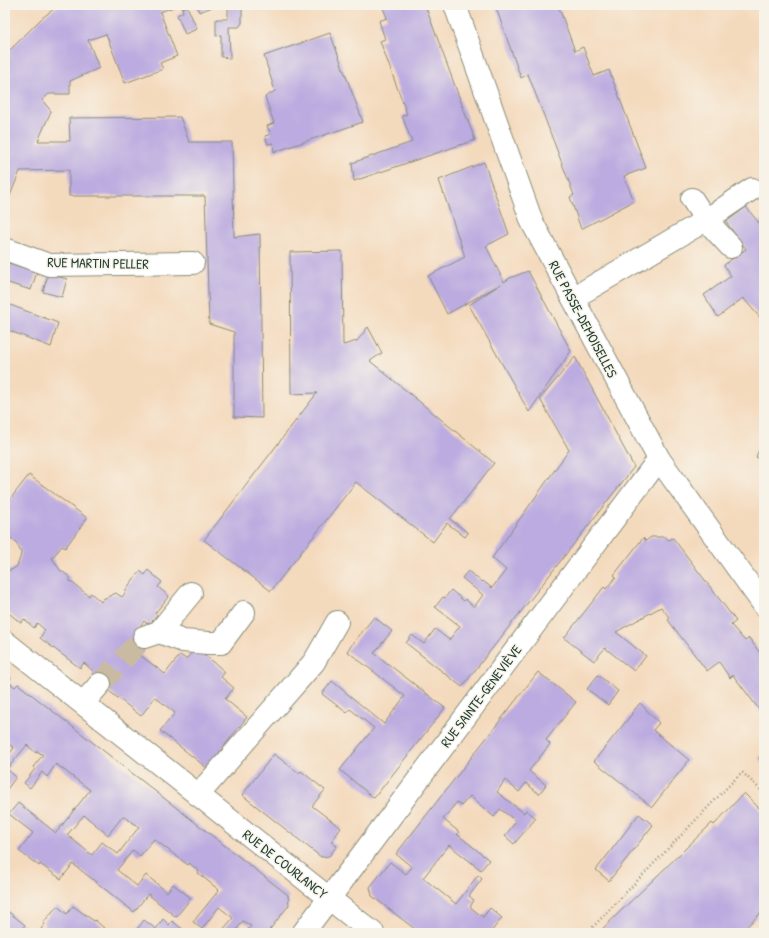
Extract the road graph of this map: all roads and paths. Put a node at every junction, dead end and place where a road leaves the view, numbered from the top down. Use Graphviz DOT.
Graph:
graph roads {
  1 [pos="455,5"];
  2 [pos="752,189"];
  3 [pos="692,199"];
  4 [pos="706,220"];
  5 [pos="732,246"];
  6 [pos="5,249"];
  7 [pos="193,263"];
  8 [pos="572,298"];
  9 [pos="659,459"];
  10 [pos="191,593"];
  11 [pos="764,606"];
  12 [pos="244,612"];
  13 [pos="337,622"];
  14 [pos="5,642"];
  15 [pos="100,684"];
  16 [pos="82,704"];
  17 [pos="764,793"];
  18 [pos="198,795"];
  19 [pos="329,898"];
  20 [pos="303,933"];
  21 [pos="373,933"];
  22 [pos="587,933"];
  1 -- 8 [label="street, RUE PASSE-DEMOISELLES"];
  2 -- 4 [label="street"];
  3 -- 4 [label="street"];
  4 -- 5 [label="street"];
  4 -- 8 [label="street"];
  6 -- 7 [label="street, RUE MARTIN PELLER"];
  8 -- 9 [label="street, RUE PASSE-DEMOISELLES"];
  9 -- 11 [label="street, RUE PASSE-DEMOISELLES"];
  9 -- 19 [label="street, RUE SAINTE-GENEVIÈVE"];
  10 -- 12 [label="street"];
  13 -- 18 [label="street"];
  14 -- 16 [label="street, RUE DE COURLANCY"];
  15 -- 16 [label="street"];
  16 -- 18 [label="street, RUE DE COURLANCY"];
  17 -- 22 [label="path"];
  18 -- 19 [label="street, RUE DE COURLANCY"];
  19 -- 20 [label="street, RUE SAINTE-GENEVIÈVE"];
  19 -- 21 [label="street, RUE DE COURLANCY"];
}
